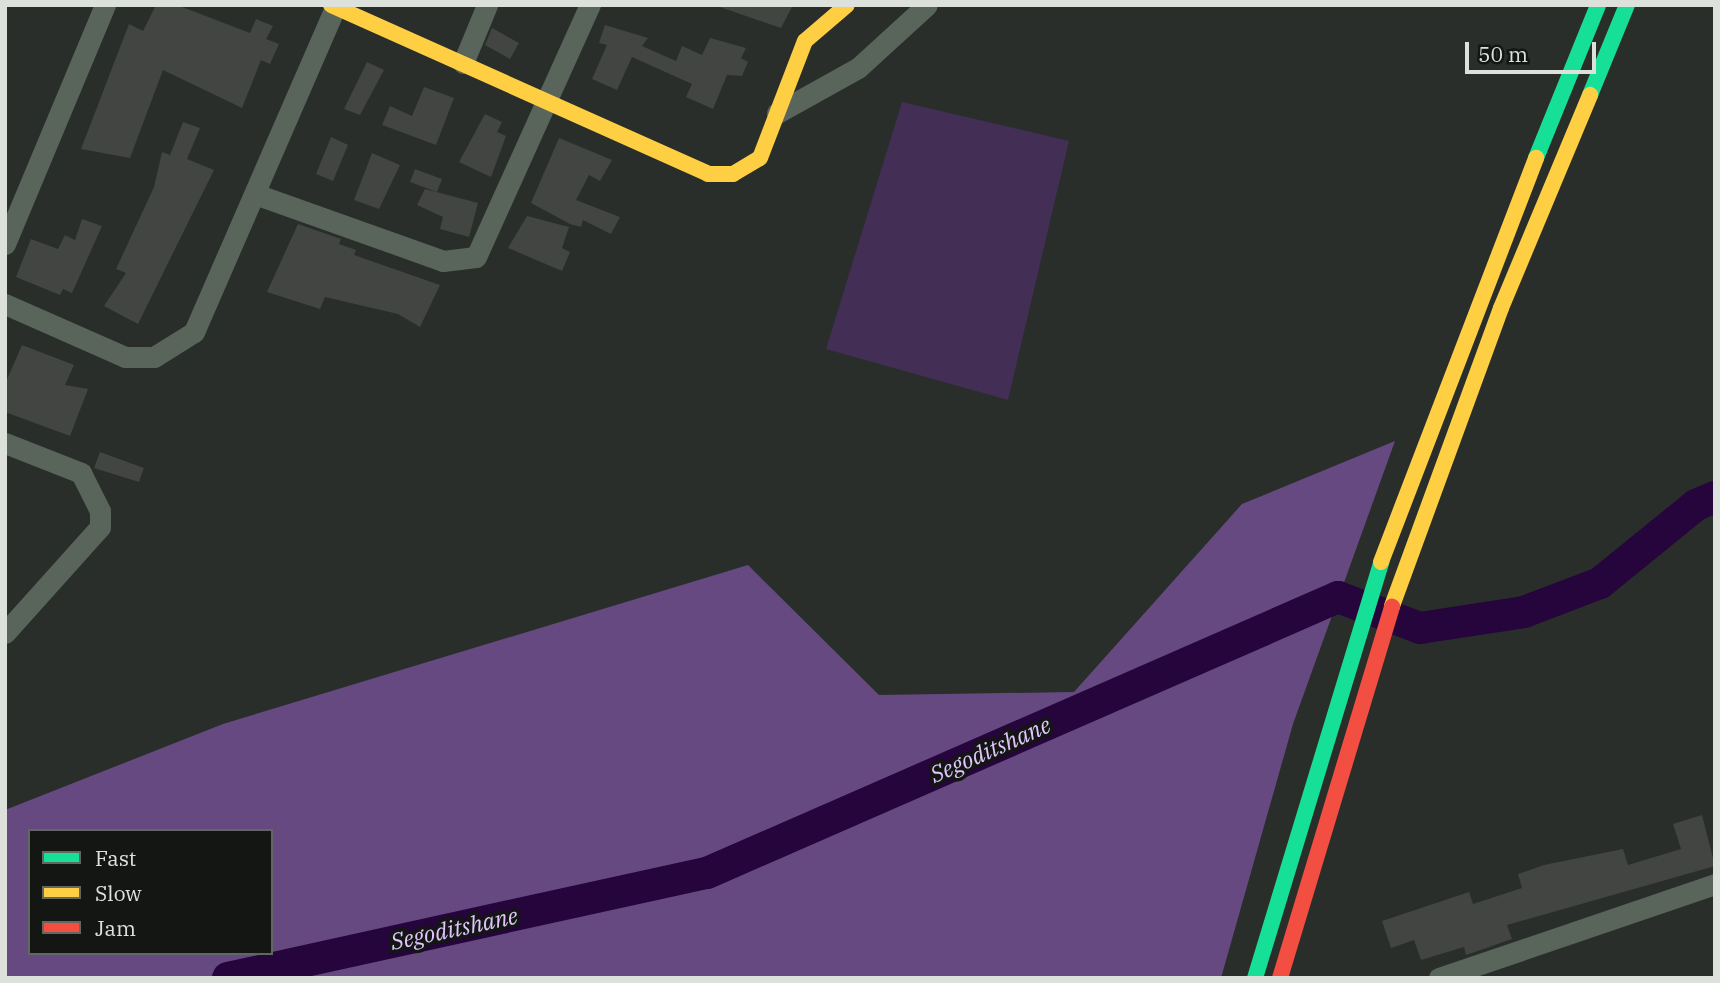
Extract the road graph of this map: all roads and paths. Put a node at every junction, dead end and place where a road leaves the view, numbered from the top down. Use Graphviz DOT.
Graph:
graph roads {
  1 [pos="106,5"];
  2 [pos="487,5"];
  3 [pos="590,5"];
  4 [pos="847,5"];
  5 [pos="927,5"];
  6 [pos="1598,5"];
  7 [pos="1627,5"];
  8 [pos="334,6"];
  9 [pos="463,63"];
  10 [pos="545,99"];
  11 [pos="777,113"];
  12 [pos="258,195"];
  13 [pos="5,244"];
  14 [pos="5,304"];
  15 [pos="5,443"];
  16 [pos="5,633"];
  17 [pos="1715,884"];
  18 [pos="1255,978"];
  19 [pos="1280,978"];
  20 [pos="1439,978"];
  1 -- 13 [label="street"];
  2 -- 9 [label="street"];
  3 -- 10 [label="street"];
  4 -- 11 [label="main road"];
  5 -- 11 [label="street"];
  6 -- 18 [label="main road"];
  7 -- 19 [label="main road"];
  8 -- 9 [label="main road"];
  8 -- 12 [label="street"];
  9 -- 10 [label="main road"];
  10 -- 11 [label="main road"];
  10 -- 12 [label="street"];
  12 -- 14 [label="street"];
  15 -- 16 [label="street"];
  17 -- 20 [label="street"];
}
